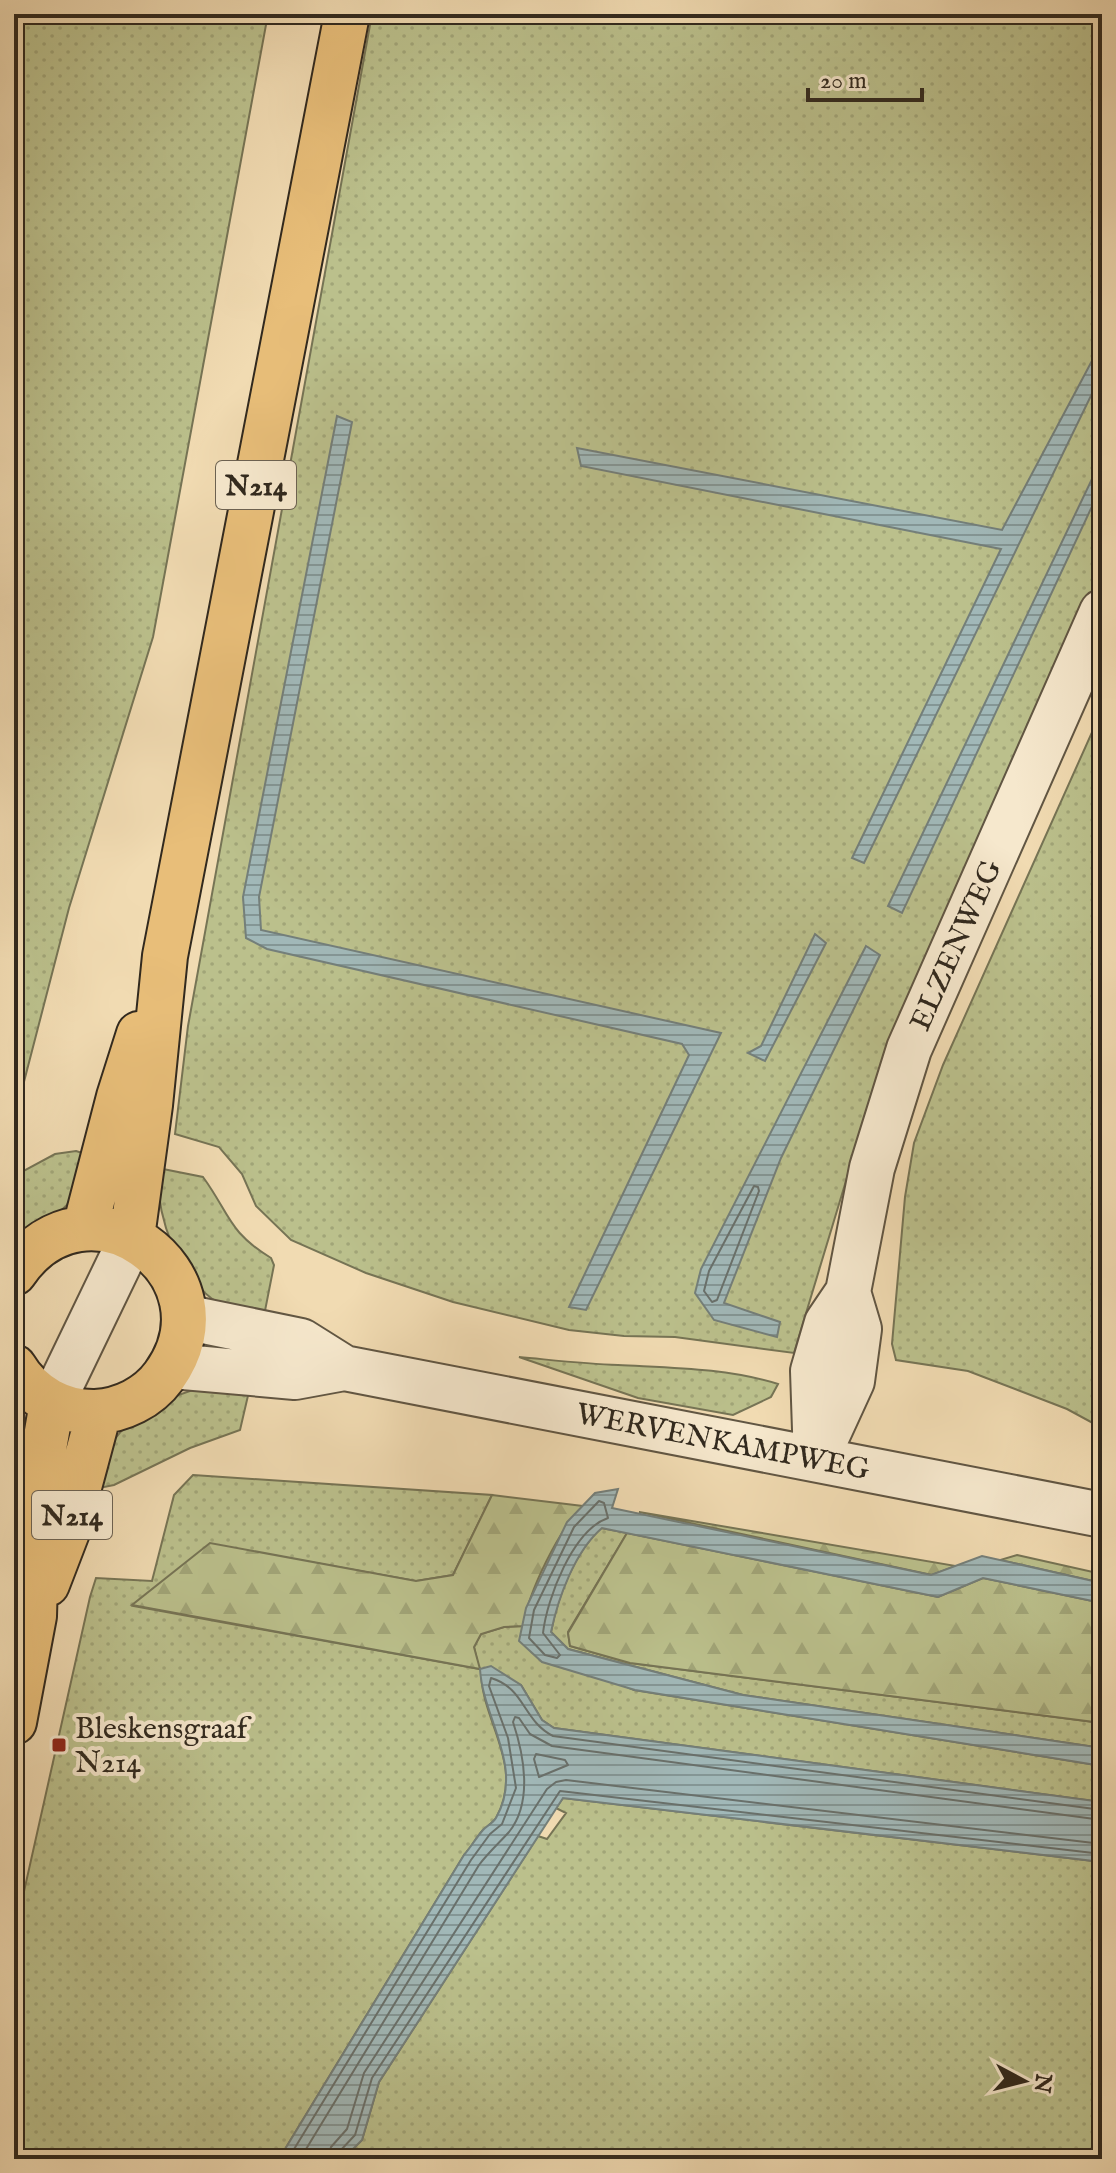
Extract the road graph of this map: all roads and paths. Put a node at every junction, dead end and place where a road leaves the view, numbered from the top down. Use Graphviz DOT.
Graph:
graph roads {
  1 [pos="347,14"];
  2 [pos="1102,612"];
  3 [pos="165,956"];
  4 [pos="85,1228"];
  5 [pos="132,1237"];
  6 [pos="14,1273"];
  7 [pos="184,1317"];
  8 [pos="172,1366"];
  9 [pos="14,1367"];
  10 [pos="344,1368"];
  11 [pos="52,1403"];
  12 [pos="99,1412"];
  13 [pos="816,1459"];
  14 [pos="1102,1515"];
  15 [pos="34,1616"];
  16 [pos="14,1722"];
  1 -- 3 [label="main road, N214"];
  2 -- 13 [label="street, ELZENWEG"];
  3 -- 4 [label="main road, N214"];
  3 -- 5 [label="main road, N214"];
  4 -- 5 [label="main road"];
  4 -- 6 [label="main road"];
  5 -- 7 [label="main road"];
  5 -- 11 [label="street"];
  7 -- 8 [label="main road"];
  7 -- 10 [label="street, WERVENKAMPWEG"];
  8 -- 10 [label="street, WERVENKAMPWEG"];
  8 -- 12 [label="main road"];
  9 -- 11 [label="main road"];
  10 -- 13 [label="street, WERVENKAMPWEG"];
  11 -- 12 [label="main road"];
  11 -- 15 [label="main road, N214"];
  12 -- 15 [label="main road, N214"];
  13 -- 14 [label="street, WERVENKAMPWEG"];
  15 -- 16 [label="main road, N214"];
}
